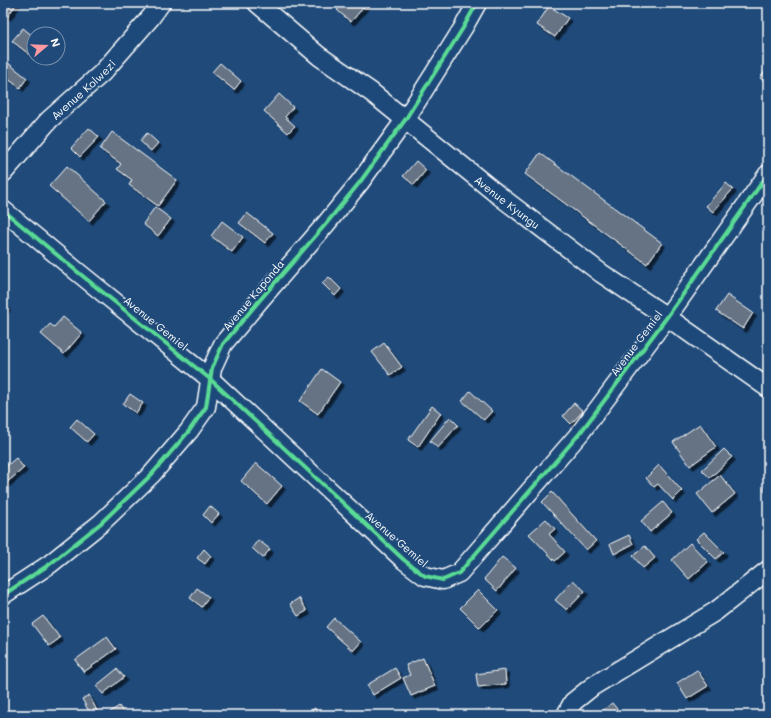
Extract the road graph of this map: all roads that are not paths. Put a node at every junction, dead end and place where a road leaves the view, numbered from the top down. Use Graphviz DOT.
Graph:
graph roads {
  1 [pos="161,3"];
  2 [pos="257,3"];
  3 [pos="477,3"];
  4 [pos="405,120"];
  5 [pos="3,174"];
  6 [pos="768,174"];
  7 [pos="3,210"];
  8 [pos="667,317"];
  9 [pos="210,378"];
  10 [pos="768,388"];
  11 [pos="768,570"];
  12 [pos="3,596"];
  13 [pos="566,715"];
  1 -- 5 [label="street, Avenue Kolwezi"];
  2 -- 4 [label="street, Avenue Kyungu"];
  3 -- 4 [label="street, Avenue Kaponda"];
  4 -- 8 [label="street, Avenue Kyungu"];
  4 -- 9 [label="street, Avenue Kaponda"];
  6 -- 8 [label="street, Avenue Gemiel"];
  7 -- 9 [label="street, Avenue Gemiel"];
  8 -- 9 [label="street, Avenue Gemiel"];
  8 -- 10 [label="street, Avenue Kyungu"];
  9 -- 12 [label="street, Avenue Kaponda"];
  11 -- 13 [label="street"];
}
